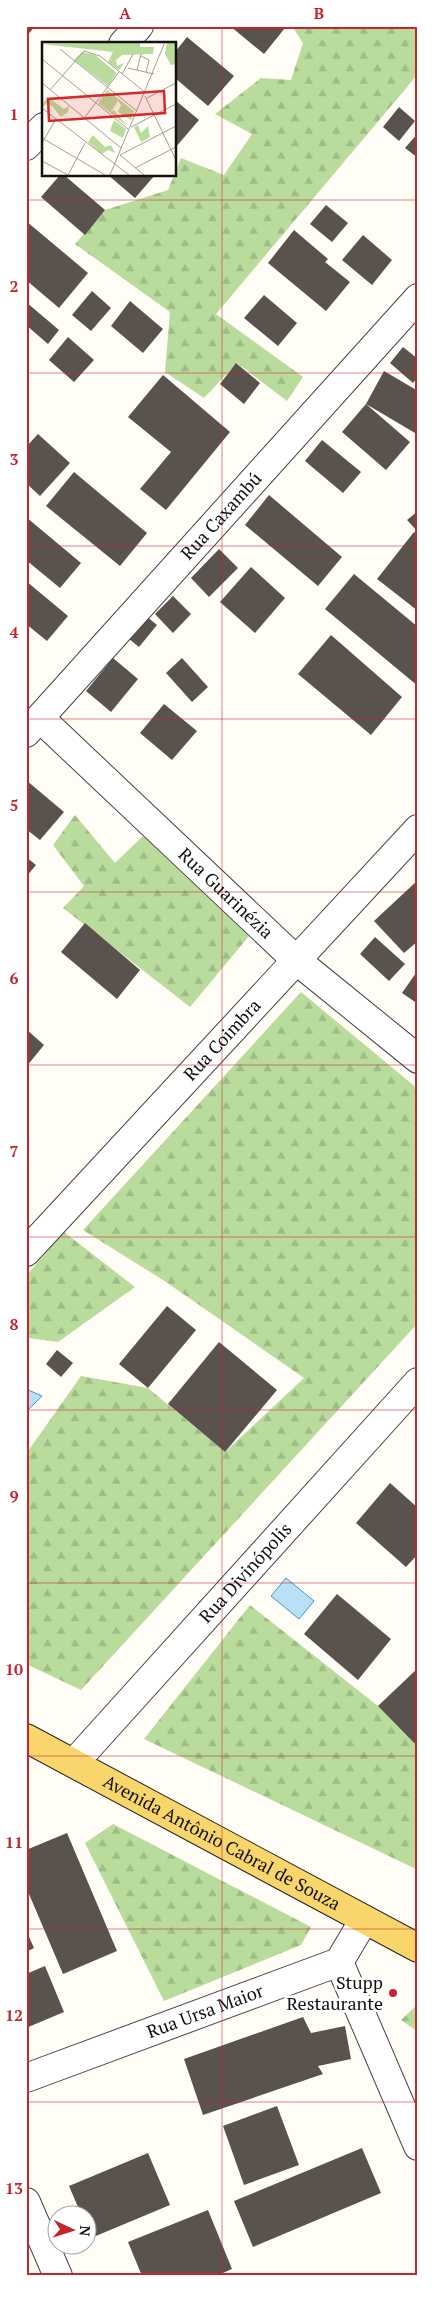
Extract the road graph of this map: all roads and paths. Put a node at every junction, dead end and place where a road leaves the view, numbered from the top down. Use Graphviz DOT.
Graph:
graph roads {
  1 [pos="139,26"];
  2 [pos="125,42"];
  3 [pos="418,298"];
  4 [pos="34,726"];
  5 [pos="418,829"];
  6 [pos="296,960"];
  7 [pos="418,1059"];
  8 [pos="26,1252"];
  9 [pos="418,1382"];
  10 [pos="26,1738"];
  11 [pos="74,1763"];
  12 [pos="364,1920"];
  13 [pos="418,1948"];
  14 [pos="338,1962"];
  15 [pos="26,2078"];
  16 [pos="418,2146"];
  17 [pos="26,2202"];
  18 [pos="58,2276"];
  1 -- 2 [label="street"];
  3 -- 4 [label="street, Rua Caxambú"];
  4 -- 6 [label="street, Rua Guarinézia"];
  5 -- 6 [label="street, Rua Coimbra"];
  6 -- 7 [label="street, Rua Guarinézia"];
  6 -- 8 [label="street, Rua Coimbra"];
  9 -- 11 [label="street, Rua Divinópolis"];
  10 -- 11 [label="main road, Avenida Antônio Cabral de Souza"];
  11 -- 12 [label="main road, Avenida Antônio Cabral de Souza"];
  12 -- 13 [label="main road, Avenida Antônio Cabral de Souza"];
  12 -- 14 [label="street"];
  14 -- 15 [label="street, Rua Ursa Maior"];
  14 -- 16 [label="street"];
  17 -- 18 [label="street"];
}
